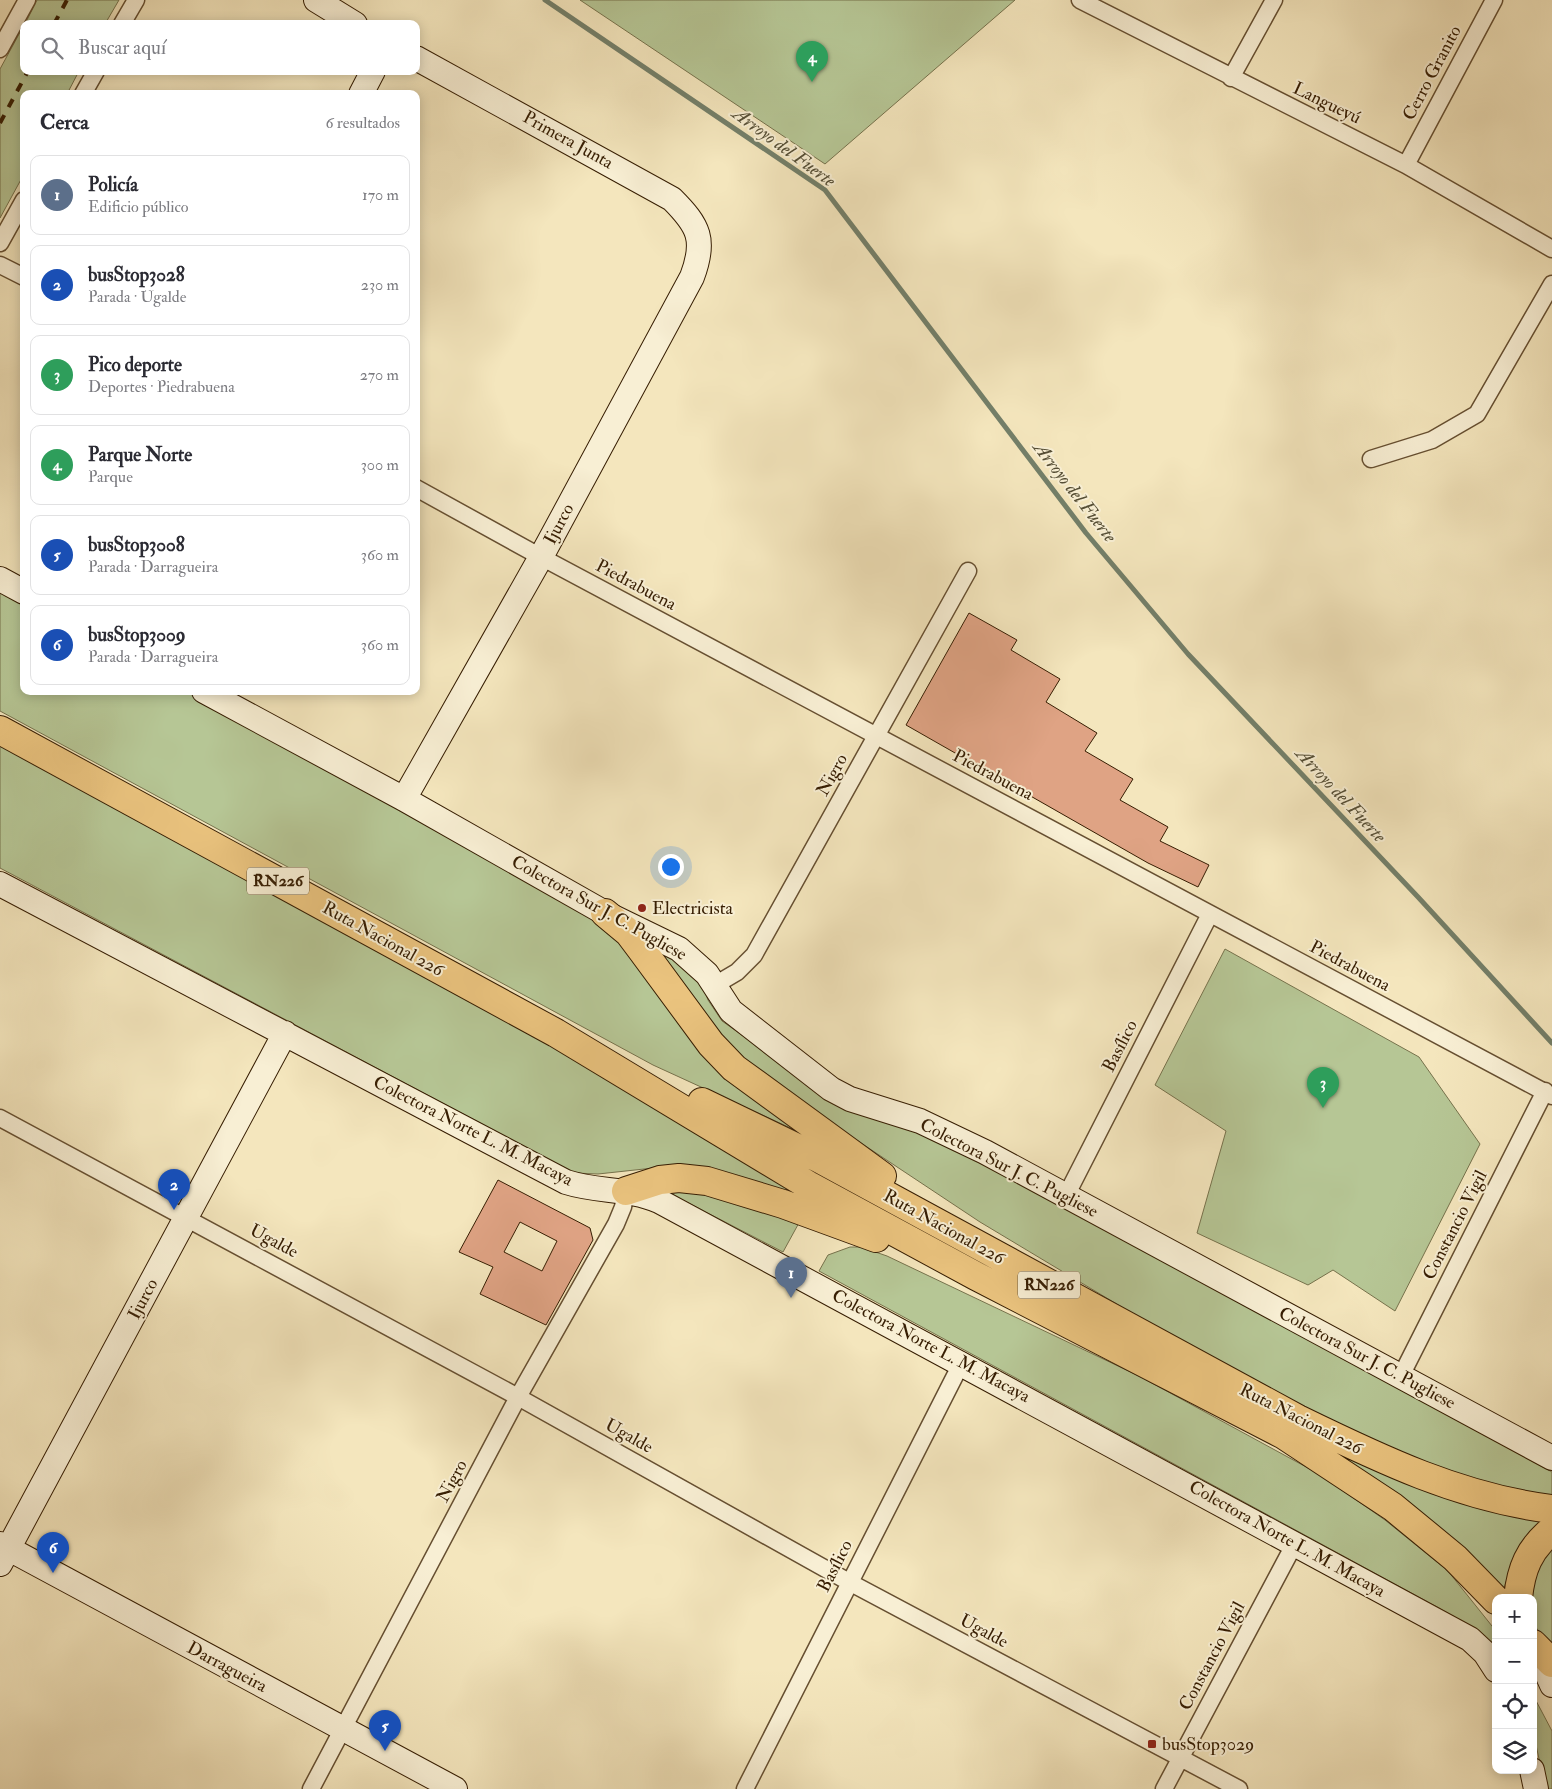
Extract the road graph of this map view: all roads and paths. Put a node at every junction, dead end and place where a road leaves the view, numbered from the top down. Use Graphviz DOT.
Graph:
graph roads {
  1 [pos="26,0"];
  2 [pos="136,0"];
  3 [pos="316,0"];
  4 [pos="1080,0"];
  5 [pos="1274,0"];
  6 [pos="1494,0"];
  7 [pos="124,20"];
  8 [pos="349,20"];
  9 [pos="0,49"];
  10 [pos="420,60"];
  11 [pos="94,75"];
  12 [pos="371,75"];
  13 [pos="1231,78"];
  14 [pos="85,90"];
  15 [pos="363,90"];
  16 [pos="1406,165"];
  17 [pos="20,207"];
  18 [pos="700,242"];
  19 [pos="0,243"];
  20 [pos="1552,249"];
  21 [pos="0,265"];
  22 [pos="20,276"];
  23 [pos="1552,284"];
  24 [pos="1371,459"];
  25 [pos="420,490"];
  26 [pos="540,557"];
  27 [pos="968,571"];
  28 [pos="0,579"];
  29 [pos="20,590"];
  30 [pos="211,695"];
  31 [pos="0,730"];
  32 [pos="877,735"];
  33 [pos="404,800"];
  34 [pos="0,884"];
  35 [pos="605,913"];
  36 [pos="1210,914"];
  37 [pos="715,986"];
  38 [pos="285,1033"];
  39 [pos="556,1033"];
  40 [pos="1549,1093"];
  41 [pos="0,1118"];
  42 [pos="626,1191"];
  43 [pos="1066,1196"];
  44 [pos="187,1217"];
  45 [pos="987,1251"];
  46 [pos="976,1276"];
  47 [pos="962,1362"];
  48 [pos="1401,1376"];
  49 [pos="518,1397"];
  50 [pos="1552,1458"];
  51 [pos="1552,1509"];
  52 [pos="1552,1530"];
  53 [pos="1295,1543"];
  54 [pos="3,1552"];
  55 [pos="849,1582"];
  56 [pos="1518,1594"];
  57 [pos="1492,1596"];
  58 [pos="1540,1651"];
  59 [pos="1492,1664"];
  60 [pos="1552,1685"];
  61 [pos="344,1729"];
  62 [pos="1180,1759"];
  63 [pos="1533,1774"];
  64 [pos="311,1789"];
  65 [pos="455,1789"];
  66 [pos="745,1789"];
  67 [pos="1164,1789"];
  68 [pos="1238,1789"];
  69 [pos="1536,1789"];
  1 -- 9 [label="street"];
  2 -- 7 [label="street"];
  3 -- 8 [label="street"];
  4 -- 13 [label="street, Langueyú"];
  5 -- 13 [label="street"];
  6 -- 16 [label="street, Cerro Granito"];
  10 -- 18 [label="street, Primera Junta"];
  11 -- 14 [label="street"];
  12 -- 15 [label="street"];
  13 -- 16 [label="street, Langueyú"];
  16 -- 20 [label="street, Langueyú"];
  17 -- 19 [label="street"];
  18 -- 26 [label="street, Ijurco"];
  21 -- 22 [label="street"];
  23 -- 24 [label="street"];
  25 -- 26 [label="street, Piedrabuena"];
  26 -- 32 [label="street, Piedrabuena"];
  26 -- 33 [label="street, Ijurco"];
  27 -- 32 [label="street, Nigro"];
  28 -- 29 [label="street"];
  30 -- 33 [label="street, Colectora Sur J. C. Pugliese"];
  31 -- 39 [label="highway, Ruta Nacional 226 / RN226"];
  32 -- 36 [label="street, Piedrabuena"];
  32 -- 37 [label="street, Nigro"];
  33 -- 35 [label="street, Colectora Sur J. C. Pugliese"];
  34 -- 38 [label="street, Colectora Norte L. M. Macaya"];
  35 -- 37 [label="street, Colectora Sur J. C. Pugliese"];
  35 -- 45 [label="highway"];
  36 -- 40 [label="street, Piedrabuena"];
  36 -- 43 [label="street, Basílico"];
  37 -- 43 [label="street, Colectora Sur J. C. Pugliese"];
  38 -- 42 [label="street, Colectora Norte L. M. Macaya"];
  38 -- 44 [label="street, Ijurco"];
  39 -- 45 [label="highway, Ruta Nacional 226 / RN226"];
  39 -- 46 [label="highway, Ruta Nacional 226 / RN226"];
  40 -- 48 [label="street, Constancio Vigil"];
  41 -- 44 [label="street, Ugalde"];
  42 -- 46 [label="highway"];
  42 -- 47 [label="street, Colectora Norte L. M. Macaya"];
  42 -- 49 [label="street, Nigro"];
  43 -- 48 [label="street, Colectora Sur J. C. Pugliese"];
  44 -- 49 [label="street, Ugalde"];
  44 -- 54 [label="street, Ijurco"];
  45 -- 51 [label="highway, Ruta Nacional 226 / RN226"];
  46 -- 57 [label="highway, Ruta Nacional 226 / RN226"];
  47 -- 53 [label="street, Colectora Norte L. M. Macaya"];
  47 -- 55 [label="street, Basílico"];
  48 -- 50 [label="street, Colectora Sur J. C. Pugliese"];
  49 -- 55 [label="street, Ugalde"];
  49 -- 61 [label="street, Nigro"];
  52 -- 56 [label="highway"];
  53 -- 59 [label="street, Colectora Norte L. M. Macaya"];
  53 -- 62 [label="street, Constancio Vigil"];
  54 -- 61 [label="street, Darragueira"];
  55 -- 62 [label="street, Ugalde"];
  55 -- 66 [label="street, Basílico"];
  58 -- 60 [label="street"];
  61 -- 64 [label="street, Nigro"];
  61 -- 65 [label="street, Darragueira"];
  62 -- 67 [label="street, Constancio Vigil"];
  62 -- 68 [label="street, Ugalde"];
  63 -- 69 [label="street"];
}
